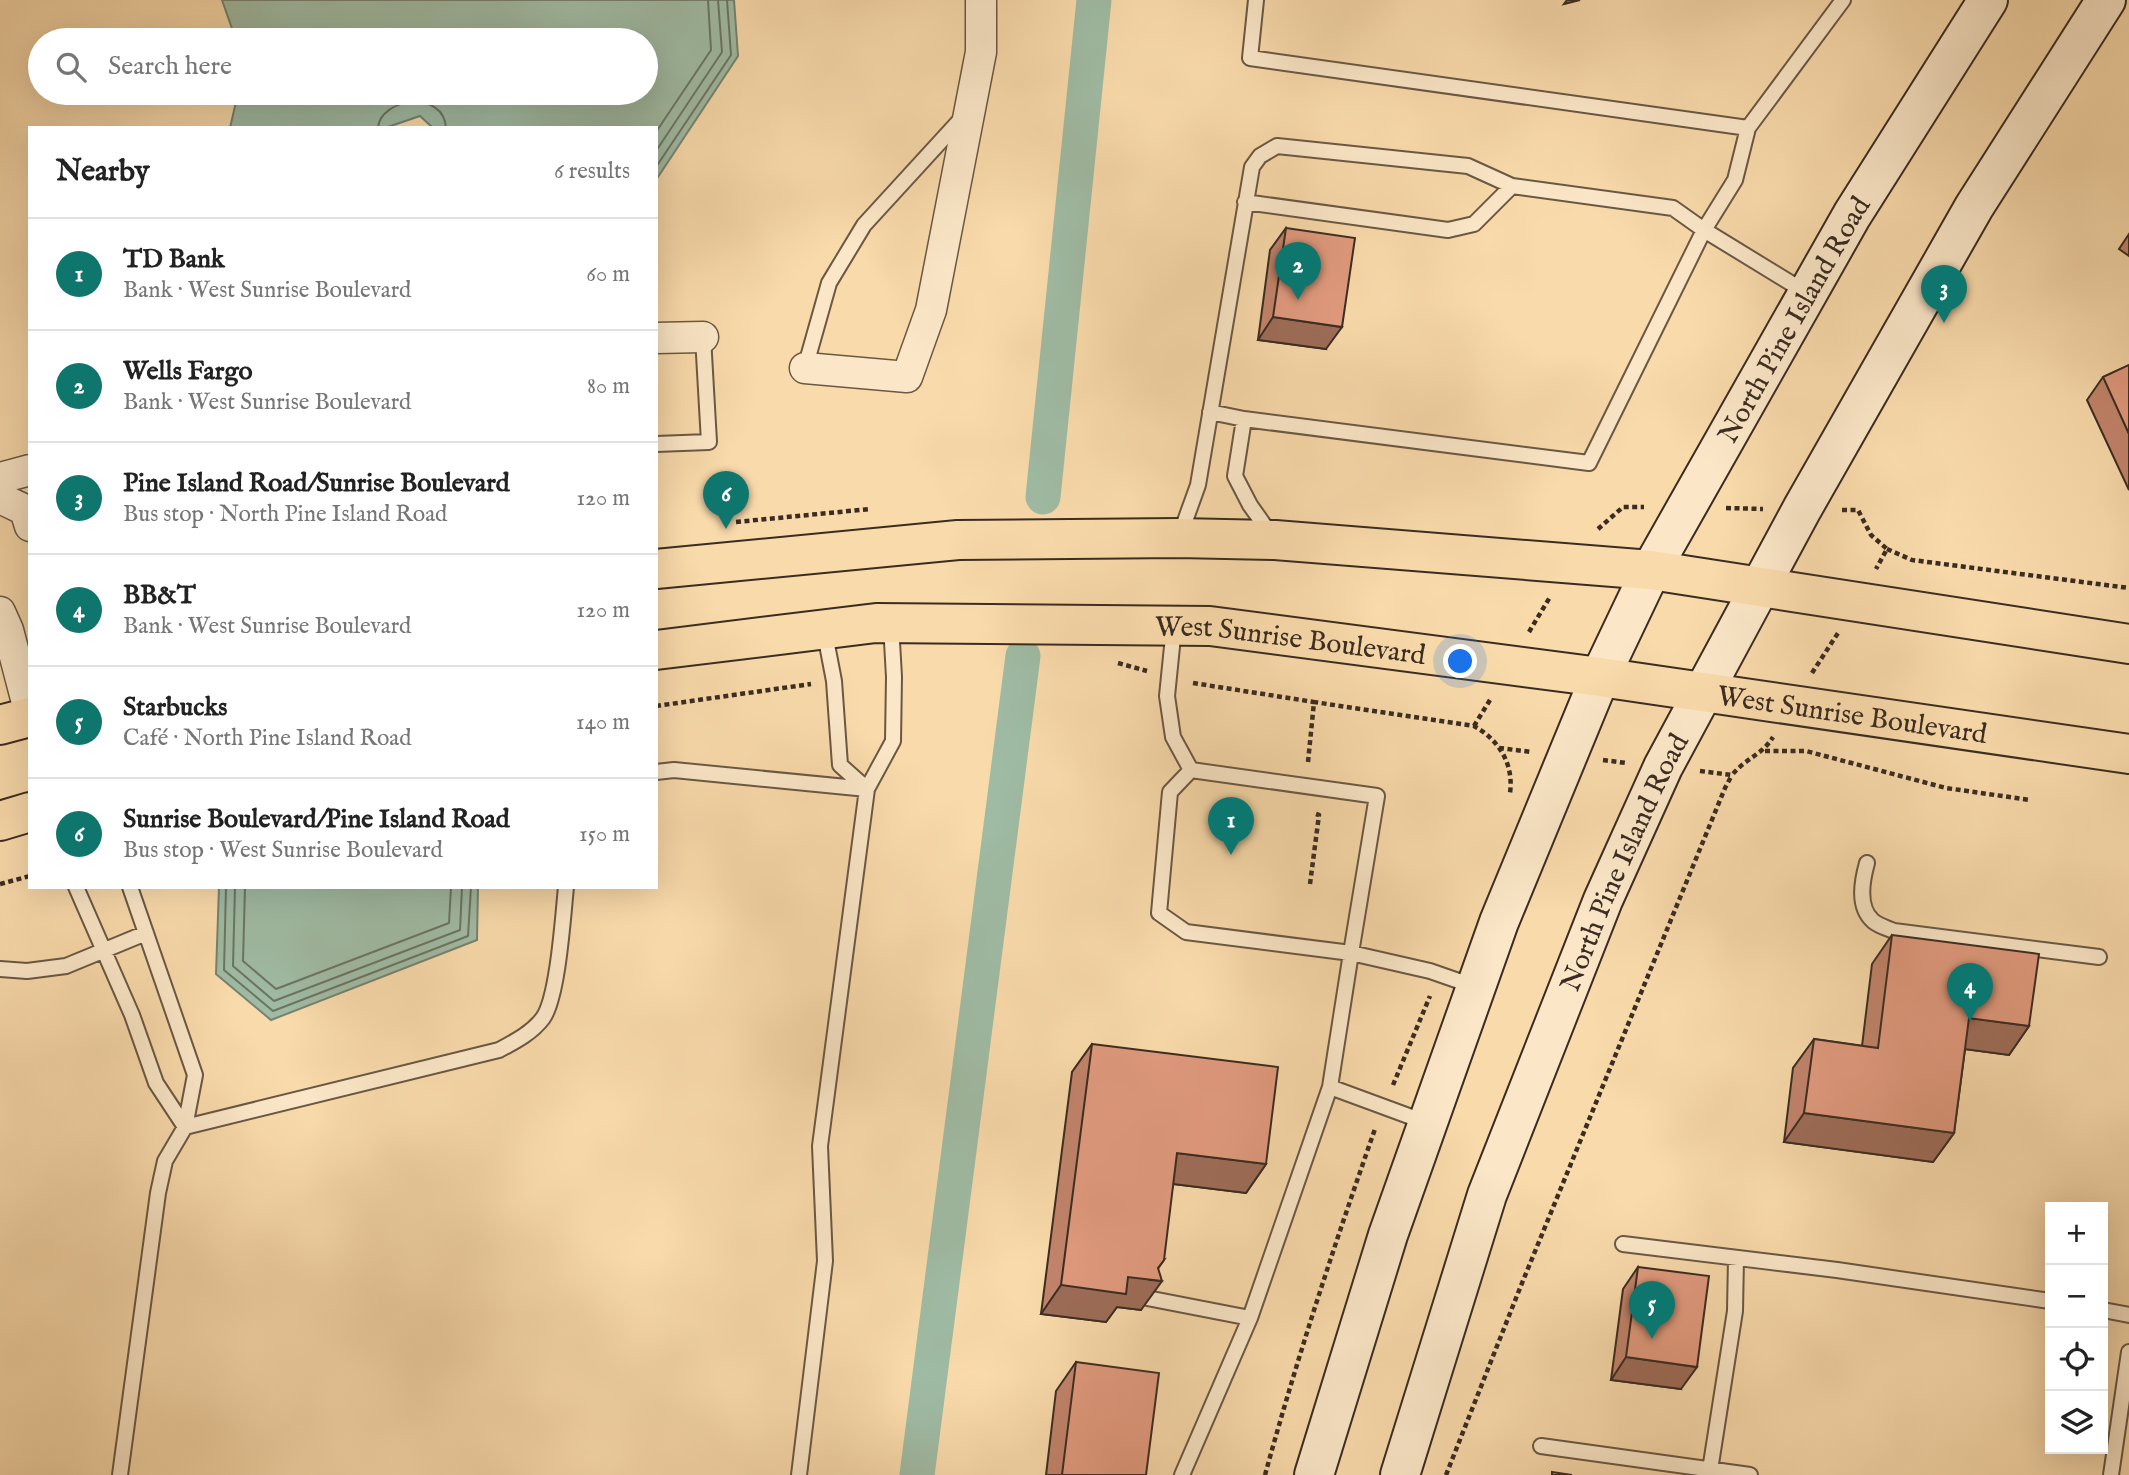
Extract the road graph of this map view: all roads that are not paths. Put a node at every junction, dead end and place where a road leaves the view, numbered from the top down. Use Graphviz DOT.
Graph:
graph roads {
  1 [pos="981,0"];
  2 [pos="1256,0"];
  3 [pos="1843,0"];
  4 [pos="1988,0"];
  5 [pos="2106,0"];
  6 [pos="970,109"];
  7 [pos="1748,128"];
  8 [pos="1512,186"];
  9 [pos="1245,202"];
  10 [pos="1704,230"];
  11 [pos="1808,293"];
  12 [pos="703,337"];
  13 [pos="658,338"];
  14 [pos="805,369"];
  15 [pos="1210,412"];
  16 [pos="1244,419"];
  17 [pos="658,444"];
  18 [pos="28,471"];
  19 [pos="0,478"];
  20 [pos="0,498"];
  21 [pos="28,520"];
  22 [pos="1179,538"];
  23 [pos="1275,540"];
  24 [pos="658,569"];
  25 [pos="1651,570"];
  26 [pos="1760,587"];
  27 [pos="0,612"];
  28 [pos="904,623"];
  29 [pos="1157,625"];
  30 [pos="823,629"];
  31 [pos="2129,644"];
  32 [pos="658,650"];
  33 [pos="1600,677"];
  34 [pos="1703,693"];
  35 [pos="28,707"];
  36 [pos="28,716"];
  37 [pos="0,725"];
  38 [pos="2129,754"];
  39 [pos="1191,770"];
  40 [pos="658,772"];
  41 [pos="867,789"];
  42 [pos="28,813"];
  43 [pos="0,821"];
  44 [pos="1867,863"];
  45 [pos="77,889"];
  46 [pos="131,889"];
  47 [pos="566,889"];
  48 [pos="146,933"];
  49 [pos="102,952"];
  50 [pos="1351,953"];
  51 [pos="2099,957"];
  52 [pos="0,969"];
  53 [pos="1476,988"];
  54 [pos="1330,1087"];
  55 [pos="1428,1123"];
  56 [pos="186,1127"];
  57 [pos="1623,1244"];
  58 [pos="1736,1258"];
  59 [pos="1147,1298"];
  60 [pos="2045,1300"];
  61 [pos="2108,1311"];
  62 [pos="2129,1315"];
  63 [pos="1250,1318"];
  64 [pos="2129,1352"];
  65 [pos="1541,1446"];
  66 [pos="1710,1470"];
  67 [pos="120,1475"];
  68 [pos="799,1475"];
  69 [pos="1182,1475"];
  70 [pos="1314,1475"];
  71 [pos="1400,1475"];
  72 [pos="1750,1475"];
  73 [pos="2111,1475"];
  1 -- 6 [label="street"];
  2 -- 7 [label="lane"];
  3 -- 7 [label="lane"];
  4 -- 11 [label="main road, North Pine Island Road"];
  5 -- 26 [label="main road, North Pine Island Road"];
  6 -- 14 [label="lane"];
  6 -- 14 [label="street"];
  7 -- 10 [label="lane"];
  8 -- 9 [label="lane"];
  8 -- 9 [label="lane"];
  8 -- 10 [label="lane"];
  9 -- 15 [label="lane"];
  10 -- 11 [label="lane"];
  10 -- 16 [label="lane"];
  11 -- 25 [label="main road, North Pine Island Road"];
  12 -- 13 [label="street"];
  12 -- 17 [label="lane"];
  15 -- 16 [label="lane"];
  15 -- 22 [label="lane"];
  16 -- 23 [label="lane"];
  18 -- 19 [label="street"];
  20 -- 21 [label="street"];
  22 -- 23 [label="highway"];
  22 -- 24 [label="highway"];
  23 -- 25 [label="highway"];
  25 -- 26 [label="highway"];
  25 -- 33 [label="main road, North Pine Island Road"];
  26 -- 31 [label="highway"];
  26 -- 34 [label="main road, North Pine Island Road"];
  27 -- 35 [label="street"];
  28 -- 29 [label="highway, West Sunrise Boulevard"];
  28 -- 30 [label="highway, West Sunrise Boulevard"];
  28 -- 41 [label="lane"];
  29 -- 33 [label="highway, West Sunrise Boulevard"];
  29 -- 39 [label="lane"];
  30 -- 32 [label="highway, West Sunrise Boulevard"];
  30 -- 41 [label="lane"];
  33 -- 34 [label="highway, West Sunrise Boulevard"];
  33 -- 53 [label="main road, North Pine Island Road"];
  34 -- 38 [label="highway, West Sunrise Boulevard"];
  34 -- 71 [label="main road, North Pine Island Road"];
  36 -- 37 [label="highway"];
  39 -- 50 [label="lane"];
  39 -- 50 [label="lane"];
  40 -- 41 [label="lane"];
  41 -- 68 [label="lane"];
  42 -- 43 [label="highway"];
  44 -- 51 [label="lane"];
  45 -- 49 [label="lane"];
  46 -- 48 [label="lane"];
  47 -- 56 [label="lane"];
  48 -- 49 [label="lane"];
  48 -- 56 [label="lane"];
  49 -- 52 [label="lane"];
  49 -- 56 [label="lane"];
  50 -- 53 [label="lane"];
  50 -- 54 [label="lane"];
  53 -- 55 [label="main road, North Pine Island Road"];
  54 -- 55 [label="lane"];
  54 -- 63 [label="lane"];
  55 -- 70 [label="main road, North Pine Island Road"];
  56 -- 67 [label="lane"];
  57 -- 58 [label="lane"];
  58 -- 60 [label="lane"];
  58 -- 66 [label="lane"];
  59 -- 63 [label="lane"];
  61 -- 62 [label="lane"];
  63 -- 69 [label="lane"];
  64 -- 73 [label="lane"];
  65 -- 66 [label="lane"];
  66 -- 72 [label="lane"];
}
